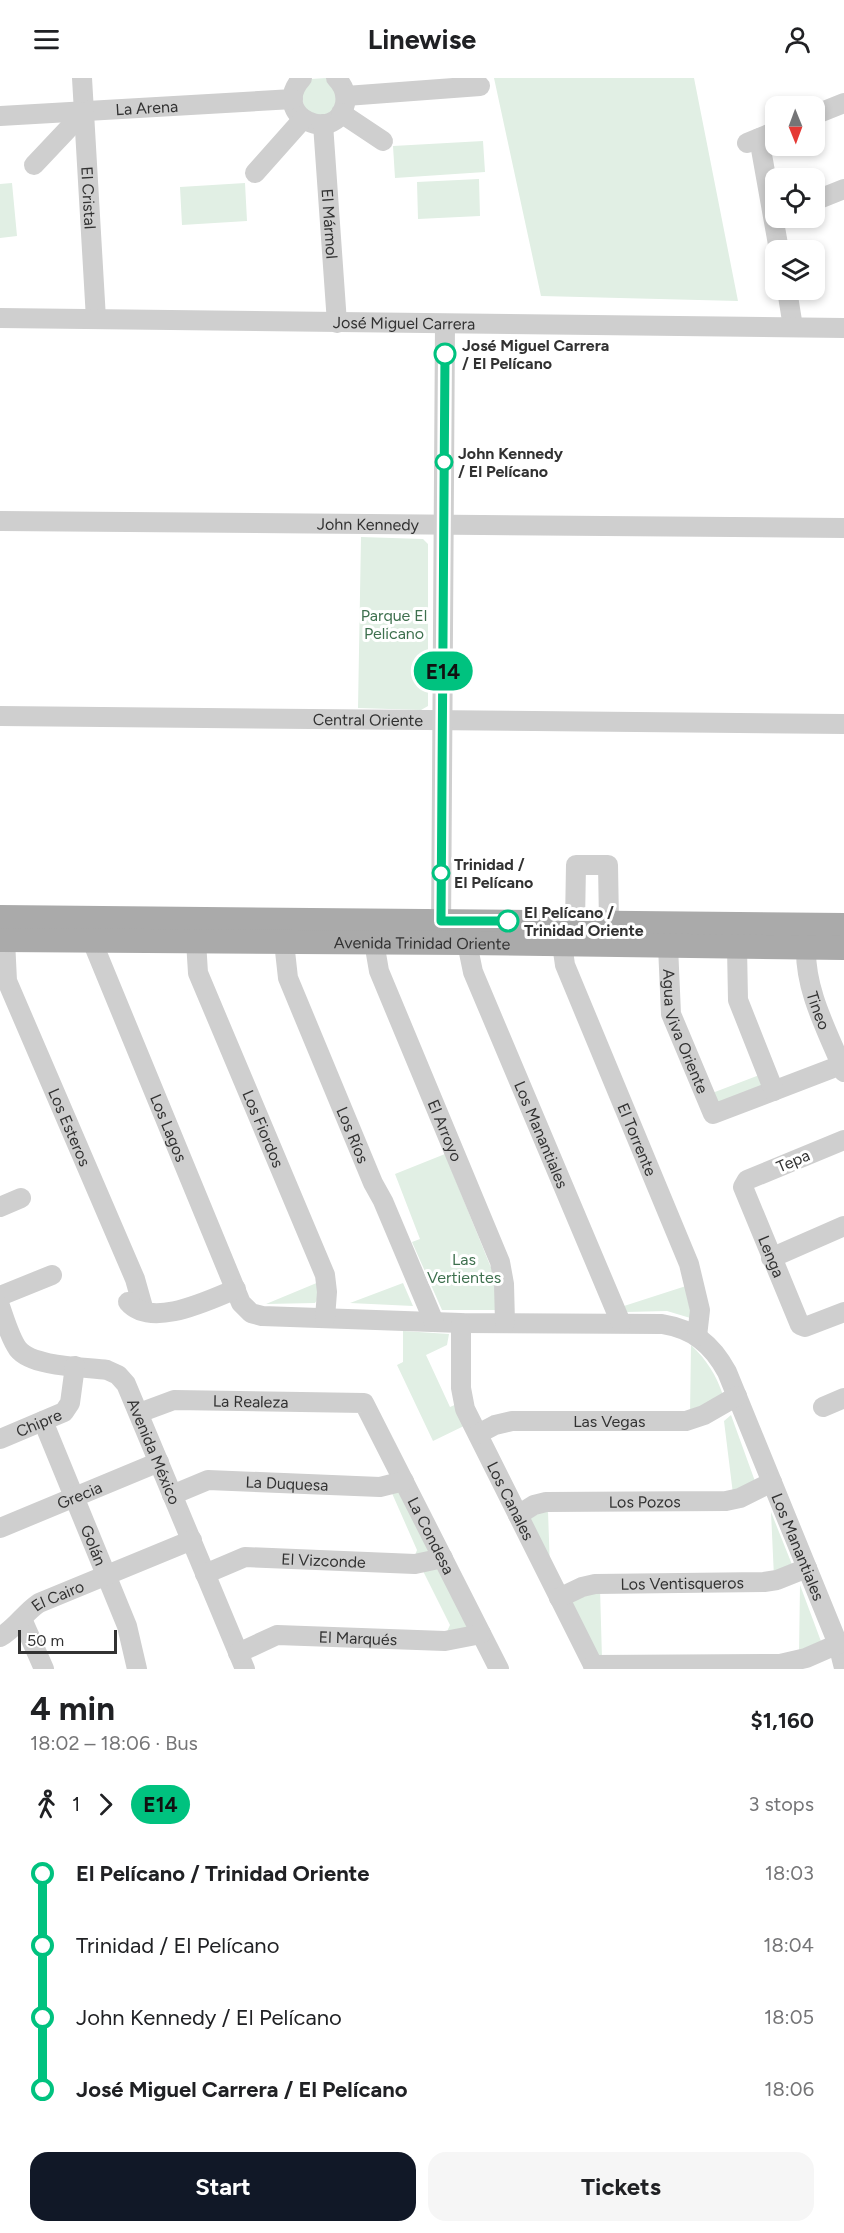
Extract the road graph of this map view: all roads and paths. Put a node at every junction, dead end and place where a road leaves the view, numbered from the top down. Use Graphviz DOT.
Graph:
graph roads {
  1 [pos="82,78"];
  2 [pos="300,79"];
  3 [pos="480,86"];
  4 [pos="340,89"];
  5 [pos="293,99"];
  6 [pos="844,103"];
  7 [pos="825,111"];
  8 [pos="84,112"];
  9 [pos="0,116"];
  10 [pos="303,119"];
  11 [pos="323,124"];
  12 [pos="760,137"];
  13 [pos="384,141"];
  14 [pos="34,165"];
  15 [pos="765,168"];
  16 [pos="255,173"];
  17 [pos="844,189"];
  18 [pos="825,197"];
  19 [pos="789,300"];
  20 [pos="0,318"];
  21 [pos="96,319"];
  22 [pos="337,323"];
  23 [pos="445,324"];
  24 [pos="793,327"];
  25 [pos="844,328"];
  26 [pos="0,520"];
  27 [pos="444,525"];
  28 [pos="844,528"];
  29 [pos="0,716"];
  30 [pos="442,720"];
  31 [pos="844,724"];
  32 [pos="0,917"];
  33 [pos="575,922"];
  34 [pos="609,922"];
  35 [pos="844,925"];
  36 [pos="441,932"];
  37 [pos="2,940"];
  38 [pos="92,941"];
  39 [pos="196,941"];
  40 [pos="284,942"];
  41 [pos="374,942"];
  42 [pos="467,943"];
  43 [pos="562,944"];
  44 [pos="669,946"];
  45 [pos="737,947"];
  46 [pos="806,948"];
  47 [pos="844,948"];
  48 [pos="843,1068"];
  49 [pos="774,1091"];
  50 [pos="844,1140"];
  51 [pos="743,1184"];
  52 [pos="21,1198"];
  53 [pos="0,1206"];
  54 [pos="844,1226"];
  55 [pos="771,1257"];
  56 [pos="52,1275"];
  57 [pos="236,1289"];
  58 [pos="0,1296"];
  59 [pos="0,1306"];
  60 [pos="844,1312"];
  61 [pos="325,1318"];
  62 [pos="434,1322"];
  63 [pos="461,1323"];
  64 [pos="505,1323"];
  65 [pos="621,1323"];
  66 [pos="697,1336"];
  67 [pos="7,1341"];
  68 [pos="75,1366"];
  69 [pos="737,1396"];
  70 [pos="364,1403"];
  71 [pos="139,1413"];
  72 [pos="44,1421"];
  73 [pos="478,1434"];
  74 [pos="0,1439"];
  75 [pos="159,1462"];
  76 [pos="404,1481"];
  77 [pos="772,1482"];
  78 [pos="172,1495"];
  79 [pos="74,1497"];
  80 [pos="518,1515"];
  81 [pos="0,1528"];
  82 [pos="192,1540"];
  83 [pos="443,1558"];
  84 [pos="807,1568"];
  85 [pos="205,1574"];
  86 [pos="106,1575"];
  87 [pos="560,1598"];
  88 [pos="22,1619"];
  89 [pos="482,1634"];
  90 [pos="0,1637"];
  91 [pos="838,1644"];
  92 [pos="242,1661"];
  93 [pos="594,1667"];
  94 [pos="627,1667"];
  95 [pos="844,1668"];
  96 [pos="44,1669"];
  97 [pos="137,1669"];
  98 [pos="499,1669"];
  1 -- 8 [label="street, El Cristal"];
  2 -- 5 [label="street"];
  3 -- 4 [label="street"];
  4 -- 11 [label="street"];
  4 -- 13 [label="street"];
  5 -- 8 [label="street, La Arena"];
  5 -- 10 [label="street"];
  6 -- 7 [label="street"];
  8 -- 9 [label="street, La Arena"];
  8 -- 14 [label="street"];
  8 -- 21 [label="street, El Cristal"];
  10 -- 11 [label="street"];
  10 -- 16 [label="street"];
  11 -- 22 [label="street, El Mármol"];
  12 -- 15 [label="street"];
  17 -- 18 [label="street"];
  19 -- 24 [label="street"];
  20 -- 21 [label="street, José Miguel Carrera"];
  21 -- 22 [label="street, José Miguel Carrera"];
  22 -- 23 [label="street, José Miguel Carrera"];
  23 -- 24 [label="street, José Miguel Carrera"];
  23 -- 27 [label="street"];
  24 -- 25 [label="street, José Miguel Carrera"];
  26 -- 27 [label="street, John Kennedy"];
  27 -- 28 [label="street, John Kennedy"];
  27 -- 30 [label="street"];
  29 -- 30 [label="street, Central Oriente"];
  30 -- 31 [label="street, Central Oriente"];
  30 -- 36 [label="street"];
  32 -- 36 [label="main road, Avenida Trinidad Oriente"];
  33 -- 34 [label="main road, Avenida Trinidad Oriente"];
  33 -- 34 [label="street"];
  33 -- 36 [label="main road, Avenida Trinidad Oriente"];
  34 -- 35 [label="main road, Avenida Trinidad Oriente"];
  36 -- 41 [label="main road, Avenida Trinidad Oriente"];
  36 -- 42 [label="main road, Avenida Trinidad Oriente"];
  37 -- 38 [label="main road, Avenida Trinidad Oriente"];
  37 -- 57 [label="street, Los Esteros"];
  38 -- 39 [label="main road, Avenida Trinidad Oriente"];
  38 -- 57 [label="street, Los Lagos"];
  39 -- 40 [label="main road, Avenida Trinidad Oriente"];
  39 -- 61 [label="street, Los Fiordos"];
  40 -- 41 [label="main road, Avenida Trinidad Oriente"];
  40 -- 62 [label="street, Los Ríos"];
  41 -- 64 [label="street, El Arroyo"];
  42 -- 43 [label="main road, Avenida Trinidad Oriente"];
  42 -- 65 [label="street, Los Manantiales"];
  43 -- 44 [label="main road, Avenida Trinidad Oriente"];
  43 -- 66 [label="street, El Torrente"];
  44 -- 45 [label="main road, Avenida Trinidad Oriente"];
  44 -- 49 [label="street, Agua Viva Oriente"];
  45 -- 46 [label="main road, Avenida Trinidad Oriente"];
  45 -- 49 [label="street"];
  46 -- 47 [label="main road, Avenida Trinidad Oriente"];
  46 -- 48 [label="street, Tineo"];
  48 -- 49 [label="street"];
  50 -- 51 [label="street, Tepa"];
  51 -- 55 [label="street, Lenga"];
  52 -- 53 [label="street"];
  54 -- 55 [label="street"];
  55 -- 60 [label="street, Lenga"];
  56 -- 58 [label="street"];
  57 -- 61 [label="street, Los Lagos"];
  59 -- 67 [label="street, Avenida México"];
  61 -- 62 [label="street"];
  62 -- 63 [label="street"];
  63 -- 64 [label="street"];
  63 -- 73 [label="street, Los Canales"];
  64 -- 65 [label="street"];
  65 -- 66 [label="street"];
  66 -- 69 [label="street, Los Manantiales"];
  67 -- 68 [label="street, Avenida México"];
  68 -- 71 [label="street, Avenida México"];
  68 -- 72 [label="street, Chipre"];
  69 -- 73 [label="street, Las Vegas"];
  69 -- 77 [label="street, Los Manantiales"];
  70 -- 71 [label="street, La Realeza"];
  70 -- 76 [label="street, La Condesa"];
  71 -- 75 [label="street, Avenida México"];
  72 -- 74 [label="street, Chipre"];
  72 -- 79 [label="street, Golán"];
  73 -- 80 [label="street, Los Canales"];
  75 -- 78 [label="street, Avenida México"];
  75 -- 79 [label="street, Grecia"];
  76 -- 78 [label="street, La Duquesa"];
  76 -- 83 [label="street, La Condesa"];
  77 -- 80 [label="street, Los Pozos"];
  77 -- 84 [label="street, Los Manantiales"];
  78 -- 82 [label="street, Avenida México"];
  79 -- 81 [label="street, Grecia"];
  79 -- 86 [label="street, Golán"];
  80 -- 87 [label="street, Los Canales"];
  82 -- 85 [label="street, Avenida México"];
  82 -- 86 [label="street, El Cairo"];
  83 -- 85 [label="street, El Vizconde"];
  83 -- 89 [label="street, La Condesa"];
  84 -- 87 [label="street, Los Ventisqueros"];
  84 -- 91 [label="street, Los Manantiales"];
  85 -- 92 [label="street, Avenida México"];
  86 -- 88 [label="street, El Cairo"];
  86 -- 97 [label="street, Golán"];
  87 -- 93 [label="street, Los Canales"];
  88 -- 90 [label="street, El Cairo"];
  88 -- 96 [label="street"];
  89 -- 92 [label="street, El Marqués"];
  89 -- 98 [label="street, La Condesa"];
  91 -- 94 [label="street"];
  91 -- 95 [label="street, Los Manantiales"];
  93 -- 94 [label="street"];
}
